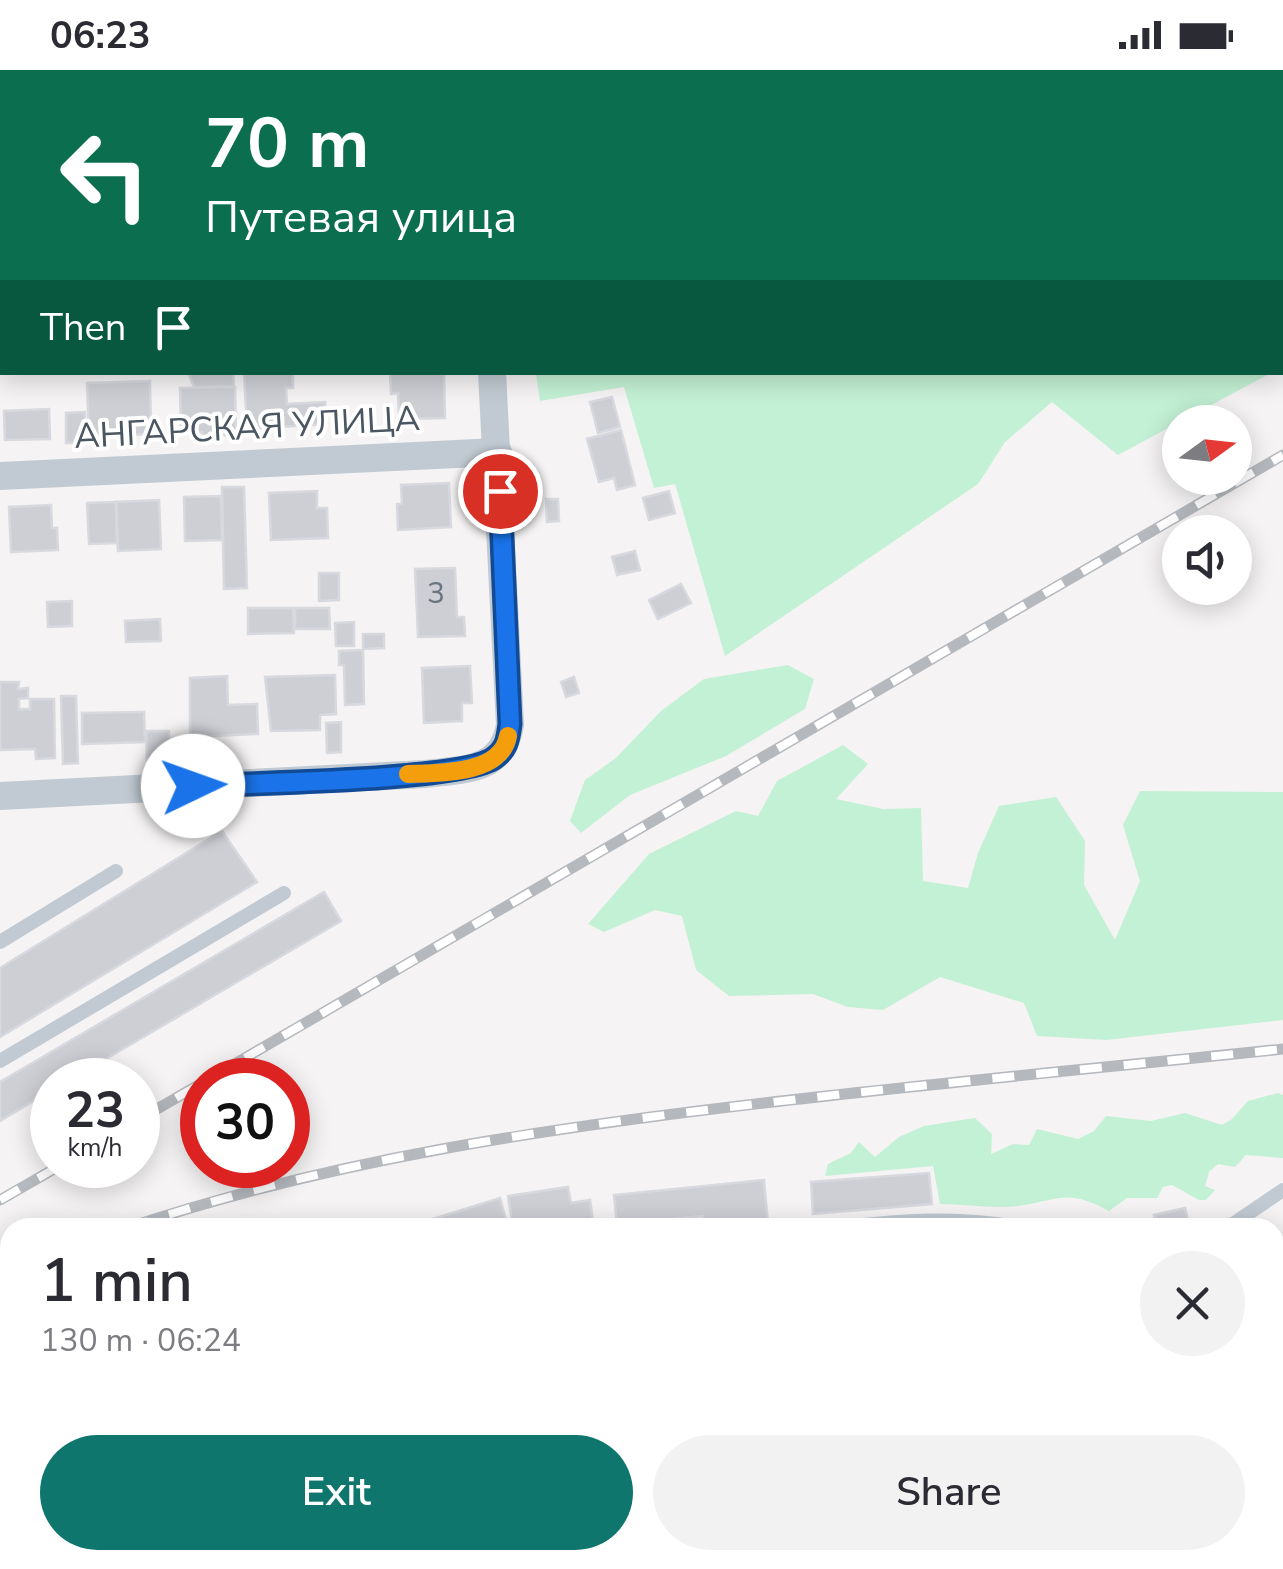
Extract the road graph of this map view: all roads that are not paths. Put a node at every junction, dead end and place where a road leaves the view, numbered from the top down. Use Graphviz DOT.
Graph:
graph roads {
  1 [pos="492,375"];
  2 [pos="498,452"];
  3 [pos="0,476"];
  4 [pos="0,796"];
  5 [pos="116,871"];
  6 [pos="284,893"];
  7 [pos="0,942"];
  8 [pos="0,1061"];
  9 [pos="1283,1190"];
  10 [pos="1242,1218"];
  1 -- 2 [label="street"];
  2 -- 3 [label="street, АНГАРСКАЯ УЛИЦА"];
  2 -- 4 [label="street"];
  5 -- 7 [label="lane"];
  6 -- 8 [label="lane"];
  9 -- 10 [label="lane"];
}
